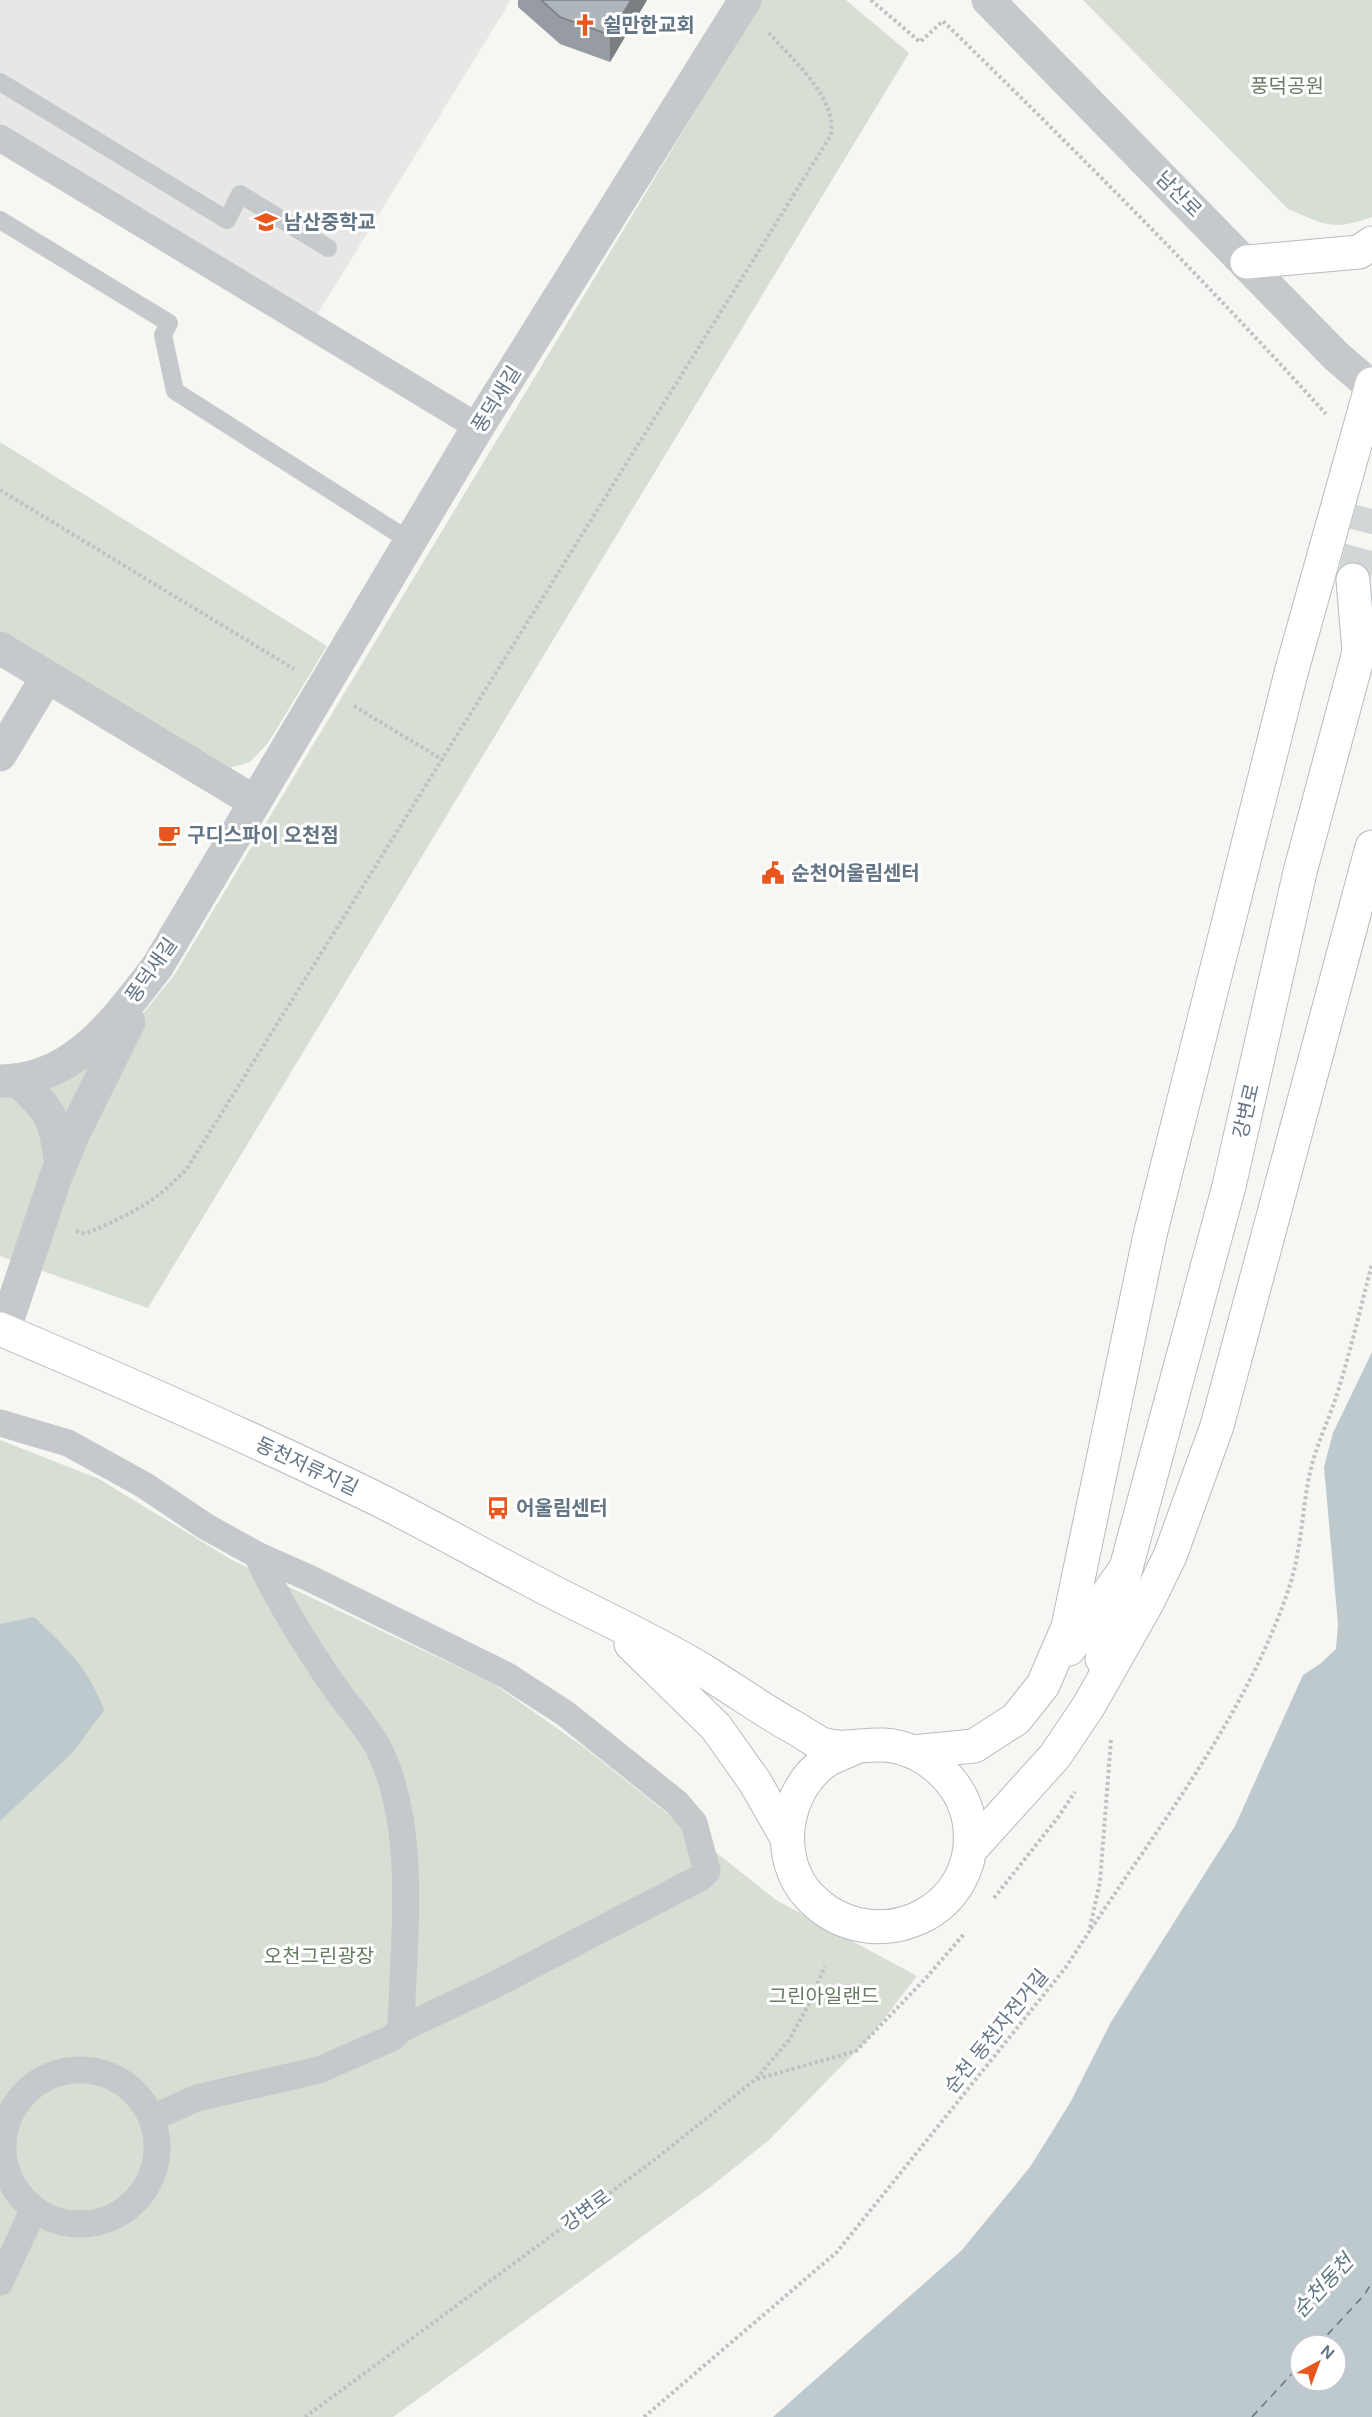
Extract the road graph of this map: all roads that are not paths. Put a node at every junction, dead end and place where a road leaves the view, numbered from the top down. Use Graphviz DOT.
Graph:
graph roads {
  1 [pos="988,0"];
  2 [pos="744,2"];
  3 [pos="0,82"];
  4 [pos="0,138"];
  5 [pos="0,220"];
  6 [pos="1372,243"];
  7 [pos="328,248"];
  8 [pos="1247,262"];
  9 [pos="1372,386"];
  10 [pos="478,427"];
  11 [pos="410,541"];
  12 [pos="1353,580"];
  13 [pos="1365,642"];
  14 [pos="0,648"];
  15 [pos="47,677"];
  16 [pos="0,755"];
  17 [pos="255,802"];
  18 [pos="1372,847"];
  19 [pos="157,967"];
  20 [pos="8,1081"];
  21 [pos="61,1164"];
  22 [pos="2,1330"];
  23 [pos="0,1423"];
  24 [pos="258,1555"];
  25 [pos="1126,1568"];
  26 [pos="606,1620"];
  27 [pos="1044,1685"];
  28 [pos="1089,1707"];
  29 [pos="854,1748"];
  30 [pos="913,1752"];
  31 [pos="787,1838"];
  32 [pos="970,1850"];
  33 [pos="401,2029"];
  34 [pos="152,2118"];
  35 [pos="33,2209"];
  36 [pos="0,2282"];
  1 -- 8 [label="street, 남산로"];
  2 -- 10 [label="street, 풍덕새길"];
  3 -- 7 [label="lane"];
  4 -- 10 [label="street"];
  5 -- 11 [label="lane"];
  6 -- 8 [label="main road"];
  8 -- 9 [label="street, 남산로"];
  9 -- 27 [label="main road"];
  10 -- 11 [label="street, 풍덕새길"];
  11 -- 17 [label="street, 풍덕새길"];
  12 -- 13 [label="main road, 강변로"];
  13 -- 25 [label="main road, 강변로"];
  14 -- 15 [label="street"];
  15 -- 16 [label="street"];
  15 -- 17 [label="street"];
  17 -- 19 [label="street, 풍덕새길"];
  18 -- 28 [label="main road"];
  19 -- 20 [label="street, 풍덕새길"];
  19 -- 21 [label="street"];
  20 -- 21 [label="street"];
  21 -- 22 [label="street"];
  22 -- 26 [label="main road, 동천저류지길"];
  23 -- 24 [label="street"];
  24 -- 33 [label="street"];
  24 -- 33 [label="street"];
  25 -- 27 [label="main road"];
  25 -- 28 [label="main road, 강변로"];
  26 -- 29 [label="main road, 동천저류지길"];
  26 -- 31 [label="main road"];
  27 -- 30 [label="main road"];
  28 -- 32 [label="main road"];
  29 -- 30 [label="main road"];
  29 -- 31 [label="main road"];
  30 -- 32 [label="main road"];
  31 -- 32 [label="main road"];
  33 -- 34 [label="street"];
  34 -- 35 [label="street"];
  34 -- 35 [label="street"];
  35 -- 36 [label="street"];
}
